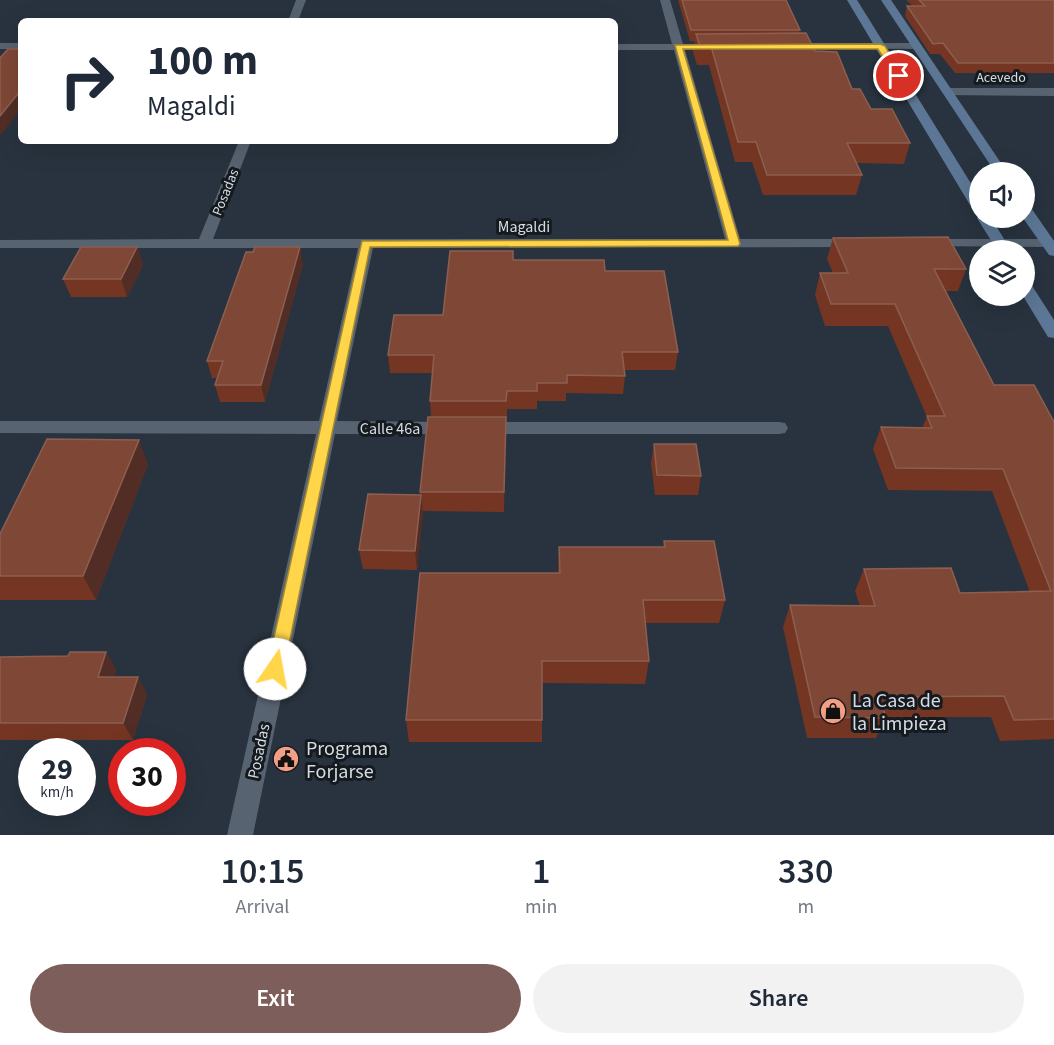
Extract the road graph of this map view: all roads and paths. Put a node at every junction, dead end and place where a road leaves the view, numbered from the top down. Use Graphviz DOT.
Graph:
graph roads {
  1 [pos="301,0"];
  2 [pos="665,0"];
  3 [pos="852,0"];
  4 [pos="886,0"];
  5 [pos="294,18"];
  6 [pos="0,46"];
  7 [pos="18,46"];
  8 [pos="726,46"];
  9 [pos="773,46"];
  10 [pos="880,46"];
  11 [pos="917,46"];
  12 [pos="618,47"];
  13 [pos="678,47"];
  14 [pos="948,92"];
  15 [pos="1054,92"];
  16 [pos="244,144"];
  17 [pos="994,162"];
  18 [pos="969,192"];
  19 [pos="1035,224"];
  20 [pos="873,243"];
  21 [pos="919,243"];
  22 [pos="0,244"];
  23 [pos="204,244"];
  24 [pos="366,244"];
  25 [pos="734,244"];
  26 [pos="969,245"];
  27 [pos="1035,248"];
  28 [pos="1051,248"];
  29 [pos="1035,302"];
  30 [pos="1054,333"];
  31 [pos="0,427"];
  32 [pos="327,428"];
  33 [pos="779,428"];
  34 [pos="240,835"];
  1 -- 5 [label="street"];
  2 -- 13 [label="street"];
  3 -- 10 [label="main road"];
  4 -- 11 [label="main road"];
  6 -- 7 [label="street"];
  8 -- 13 [label="street"];
  9 -- 10 [label="street"];
  10 -- 11 [label="street"];
  10 -- 18 [label="main road"];
  11 -- 14 [label="main road"];
  12 -- 13 [label="street"];
  13 -- 25 [label="street"];
  14 -- 15 [label="street, Acevedo"];
  14 -- 17 [label="main road"];
  16 -- 23 [label="street, Posadas"];
  19 -- 28 [label="main road"];
  20 -- 25 [label="street, Magaldi"];
  21 -- 26 [label="street"];
  22 -- 23 [label="street, Magaldi"];
  23 -- 24 [label="street, Magaldi"];
  24 -- 25 [label="street, Magaldi"];
  24 -- 32 [label="street, Posadas"];
  27 -- 28 [label="street"];
  29 -- 30 [label="main road"];
  31 -- 32 [label="street, Calle 46a"];
  32 -- 33 [label="street, Calle 46a"];
  32 -- 34 [label="street, Posadas"];
}
